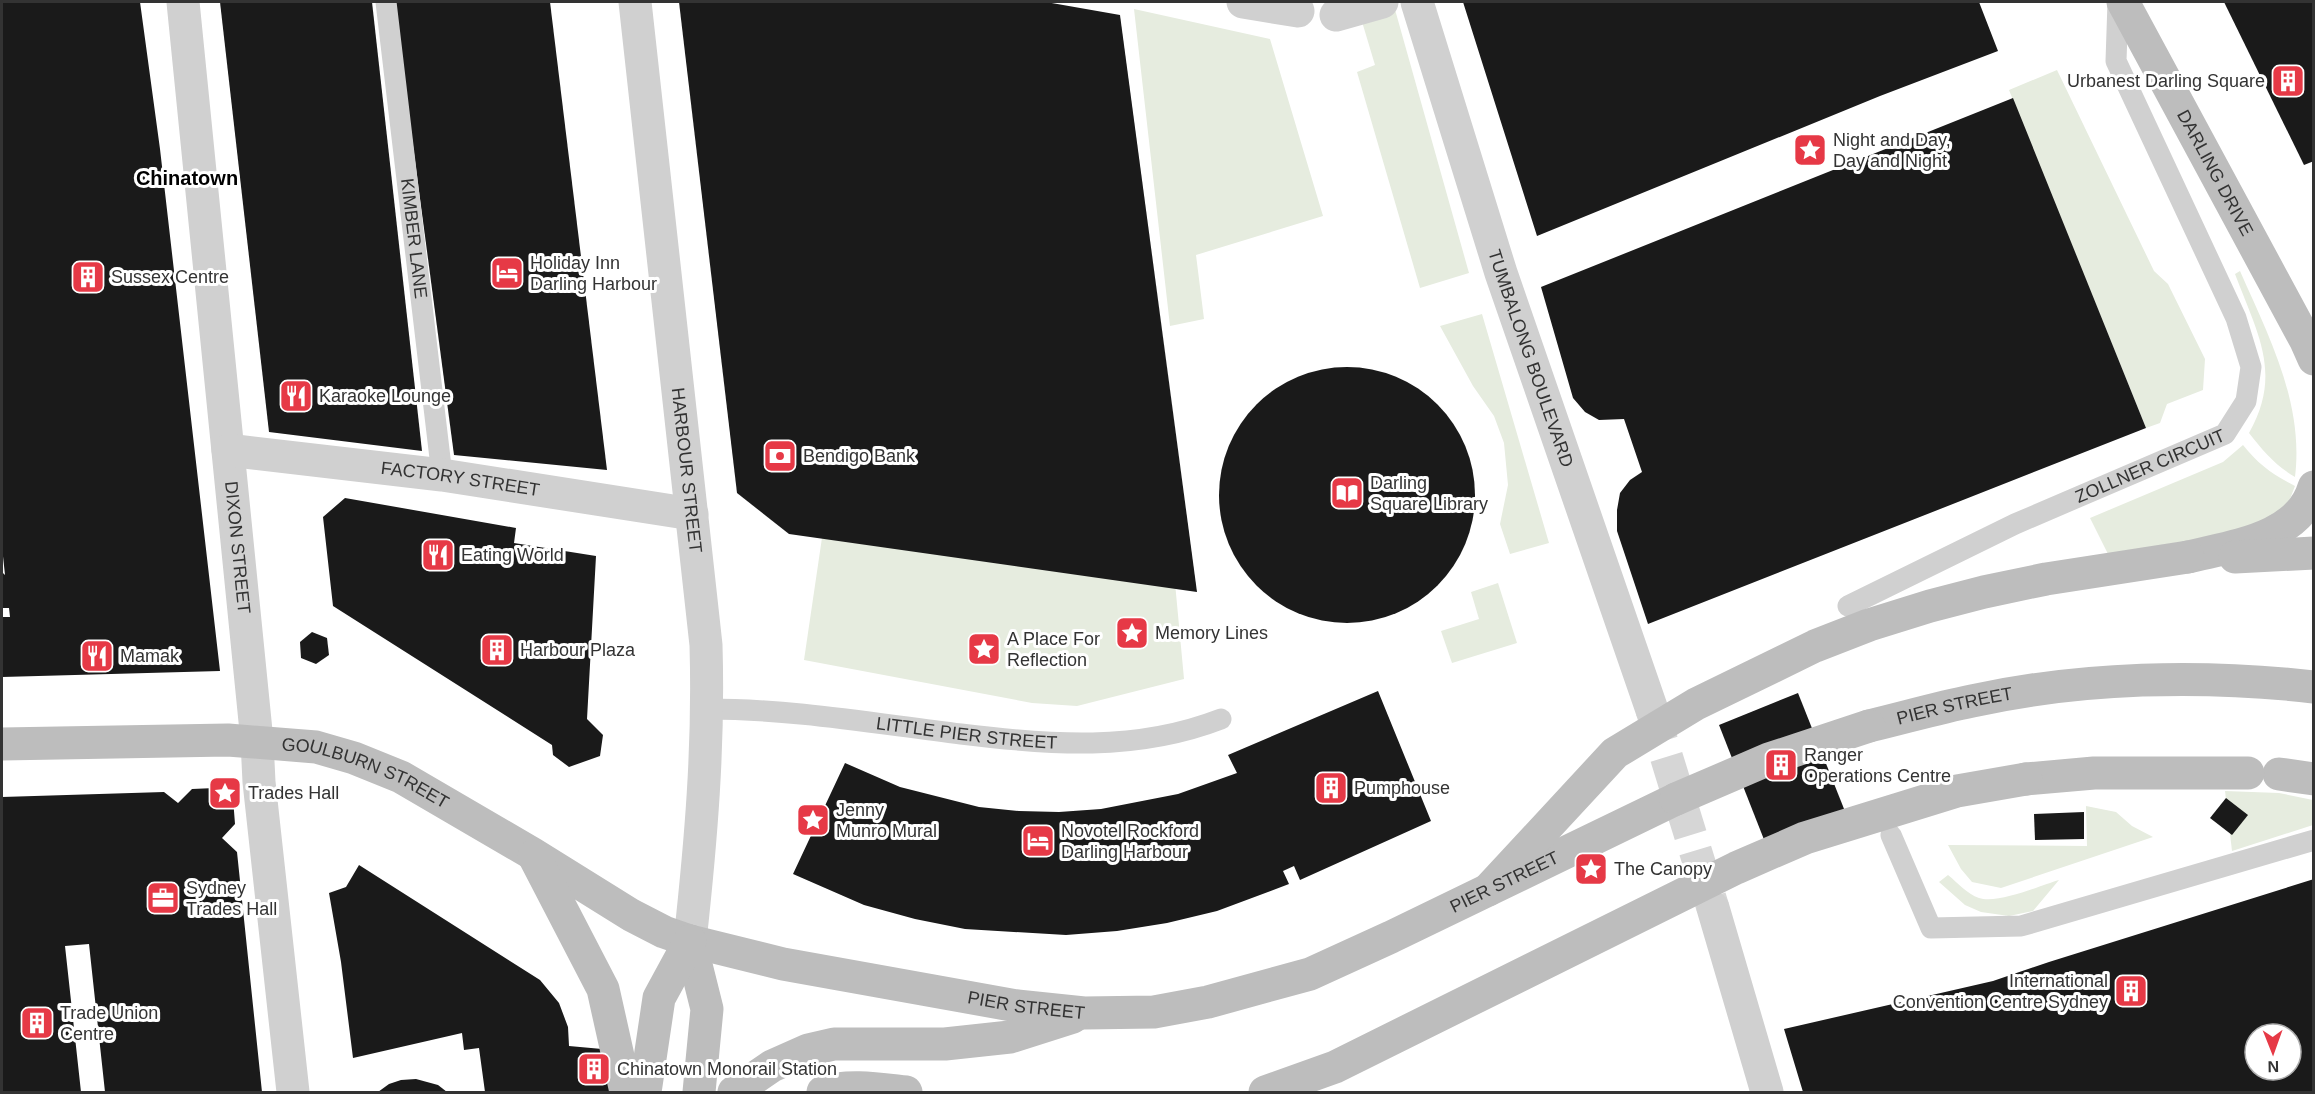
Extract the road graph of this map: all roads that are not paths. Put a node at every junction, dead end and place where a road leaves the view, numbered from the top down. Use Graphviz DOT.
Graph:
graph roads {
  1 [pos="183,2"];
  2 [pos="386,2"];
  3 [pos="634,2"];
  4 [pos="1243,2"];
  5 [pos="1382,2"];
  6 [pos="1417,2"];
  7 [pos="2118,2"];
  8 [pos="2123,2"];
  9 [pos="1298,11"];
  10 [pos="1336,15"];
  11 [pos="2311,351"];
  12 [pos="2313,385"];
  13 [pos="228,450"];
  14 [pos="442,475"];
  15 [pos="2313,487"];
  16 [pos="692,513"];
  17 [pos="2313,553"];
  18 [pos="2188,557"];
  19 [pos="1848,606"];
  20 [pos="2313,687"];
  21 [pos="708,709"];
  22 [pos="1652,710"];
  23 [pos="1221,719"];
  24 [pos="257,741"];
  25 [pos="2,744"];
  26 [pos="2313,778"];
  27 [pos="1891,835"];
  28 [pos="2313,840"];
  29 [pos="533,854"];
  30 [pos="1488,890"];
  31 [pos="1713,908"];
  32 [pos="690,941"];
  33 [pos="1013,1022"];
  34 [pos="293,1092"];
  35 [pos="626,1092"];
  36 [pos="645,1092"];
  37 [pos="699,1092"];
  38 [pos="734,1092"];
  39 [pos="823,1092"];
  40 [pos="906,1092"];
  41 [pos="1265,1092"];
  42 [pos="1767,1092"];
  1 -- 13 [label="street, DIXON STREET"];
  2 -- 14 [label="lane, KIMBER LANE"];
  3 -- 16 [label="street, HARBOUR STREET"];
  4 -- 9 [label="street"];
  5 -- 10 [label="street"];
  6 -- 22 [label="street, TUMBALONG BOULEVARD"];
  7 -- 19 [label="lane, ZOLLNER CIRCUIT"];
  8 -- 11 [label="main road, DARLING DRIVE"];
  11 -- 12 [label="main road"];
  13 -- 14 [label="street, FACTORY STREET"];
  13 -- 24 [label="street, DIXON STREET"];
  14 -- 16 [label="street, FACTORY STREET"];
  15 -- 18 [label="main road"];
  16 -- 21 [label="street, HARBOUR STREET"];
  17 -- 18 [label="main road"];
  18 -- 30 [label="main road, bridge"];
  20 -- 30 [label="main road, PIER STREET, bridge"];
  21 -- 23 [label="lane, LITTLE PIER STREET"];
  21 -- 32 [label="street, HARBOUR STREET"];
  24 -- 25 [label="main road, GOULBURN STREET"];
  24 -- 29 [label="main road, GOULBURN STREET"];
  24 -- 34 [label="street, DIXON STREET"];
  26 -- 41 [label="main road, bridge"];
  27 -- 28 [label="lane"];
  29 -- 32 [label="main road, GOULBURN STREET"];
  29 -- 35 [label="main road"];
  30 -- 33 [label="main road, PIER STREET"];
  31 -- 42 [label="street"];
  32 -- 33 [label="main road, PIER STREET"];
  32 -- 36 [label="main road, HARBOUR STREET"];
  32 -- 37 [label="main road, HARBOUR STREET"];
  33 -- 38 [label="main road"];
  39 -- 40 [label="main road"];
}
